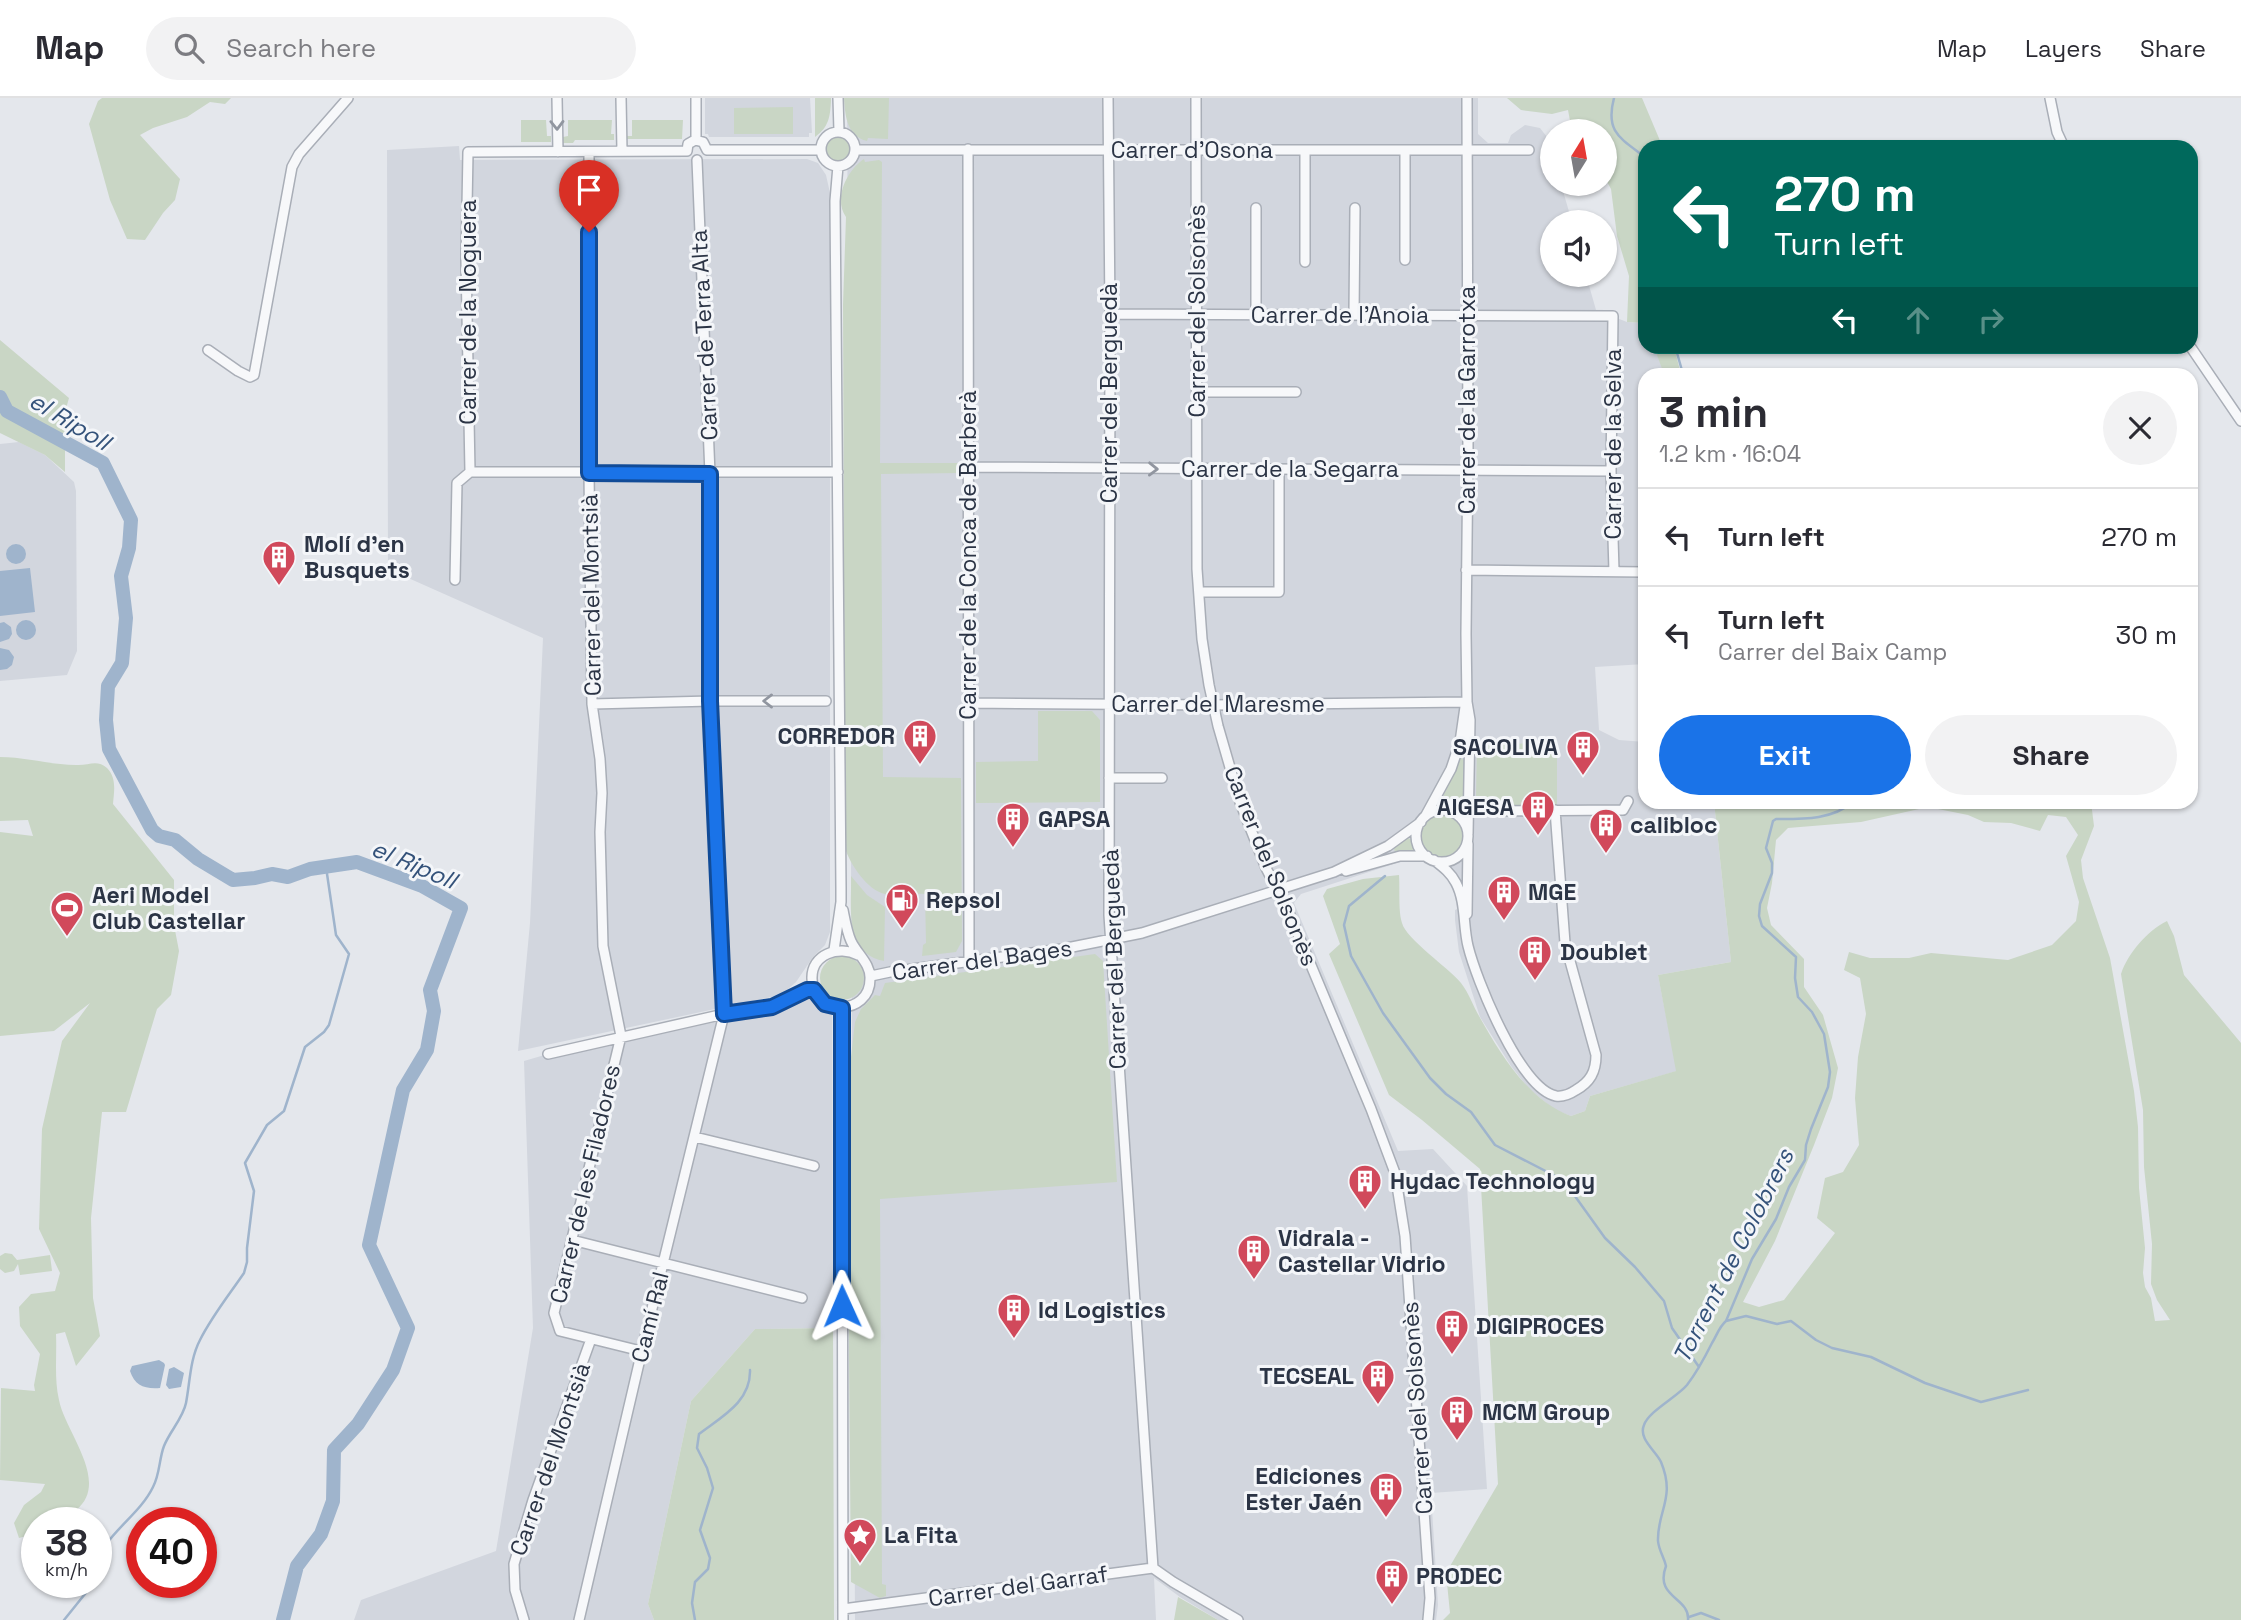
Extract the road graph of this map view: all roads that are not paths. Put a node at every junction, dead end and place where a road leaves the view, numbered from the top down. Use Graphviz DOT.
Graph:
graph roads {
  1 [pos="348,98"];
  2 [pos="557,98"];
  3 [pos="621,98"];
  4 [pos="696,98"];
  5 [pos="838,98"];
  6 [pos="1108,98"];
  7 [pos="1196,98"];
  8 [pos="1467,98"];
  9 [pos="2050,98"];
  10 [pos="839,131"];
  11 [pos="696,140"];
  12 [pos="2061,140"];
  13 [pos="707,149"];
  14 [pos="855,149"];
  15 [pos="968,149"];
  16 [pos="821,150"];
  17 [pos="1108,150"];
  18 [pos="1529,150"];
  19 [pos="622,151"];
  20 [pos="687,151"];
  21 [pos="1196,151"];
  22 [pos="1304,151"];
  23 [pos="1405,151"];
  24 [pos="1467,151"];
  25 [pos="558,152"];
  26 [pos="589,152"];
  27 [pos="697,160"];
  28 [pos="838,166"];
  29 [pos="1256,208"];
  30 [pos="1355,208"];
  31 [pos="1405,260"];
  32 [pos="1305,262"];
  33 [pos="1110,314"];
  34 [pos="1197,314"];
  35 [pos="1255,314"];
  36 [pos="1354,315"];
  37 [pos="1467,315"];
  38 [pos="1613,316"];
  39 [pos="208,350"];
  40 [pos="2195,354"];
  41 [pos="1197,392"];
  42 [pos="1296,392"];
  43 [pos="2241,421"];
  44 [pos="968,467"];
  45 [pos="1109,468"];
  46 [pos="1197,469"];
  47 [pos="1279,469"];
  48 [pos="1468,470"];
  49 [pos="1611,471"];
  50 [pos="470,472"];
  51 [pos="838,472"];
  52 [pos="589,473"];
  53 [pos="710,474"];
  54 [pos="1466,570"];
  55 [pos="1614,571"];
  56 [pos="1638,572"];
  57 [pos="455,580"];
  58 [pos="1199,592"];
  59 [pos="710,701"];
  60 [pos="826,701"];
  61 [pos="968,702"];
  62 [pos="1466,702"];
  63 [pos="592,704"];
  64 [pos="1109,704"];
  65 [pos="1213,705"];
  66 [pos="1109,778"];
  67 [pos="1163,778"];
  68 [pos="1628,801"];
  69 [pos="1555,810"];
  70 [pos="1469,811"];
  71 [pos="1422,820"];
  72 [pos="1468,838"];
  73 [pos="1430,858"];
  74 [pos="1334,872"];
  75 [pos="1277,891"];
  76 [pos="841,902"];
  77 [pos="1465,929"];
  78 [pos="1110,940"];
  79 [pos="834,950"];
  80 [pos="858,955"];
  81 [pos="969,961"];
  82 [pos="871,976"];
  83 [pos="814,990"];
  84 [pos="842,1008"];
  85 [pos="724,1014"];
  86 [pos="621,1036"];
  87 [pos="548,1054"];
  88 [pos="695,1136"];
  89 [pos="814,1166"];
  90 [pos="572,1240"];
  91 [pos="663,1265"];
  92 [pos="802,1298"];
  93 [pos="590,1339"];
  94 [pos="641,1351"];
  95 [pos="1153,1567"];
  96 [pos="843,1609"];
  97 [pos="524,1620"];
  98 [pos="579,1620"];
  99 [pos="843,1620"];
  100 [pos="1238,1620"];
  101 [pos="1428,1620"];
  1 -- 39 [label="street"];
  2 -- 25 [label="street, one-way"];
  3 -- 19 [label="street"];
  4 -- 11 [label="street"];
  5 -- 10 [label="street"];
  6 -- 17 [label="street, Carrer del Berguedà"];
  7 -- 21 [label="street, Carrer del Solsonès"];
  8 -- 24 [label="street, Carrer de la Garrotxa"];
  9 -- 12 [label="street"];
  10 -- 14 [label="street"];
  10 -- 16 [label="street"];
  11 -- 13 [label="street"];
  11 -- 20 [label="street"];
  13 -- 16 [label="street"];
  13 -- 27 [label="street"];
  14 -- 15 [label="street, Carrer d'Osona"];
  14 -- 28 [label="street"];
  15 -- 17 [label="street, Carrer d'Osona"];
  15 -- 44 [label="street, Carrer de la Conca de Barberà"];
  16 -- 28 [label="street"];
  17 -- 21 [label="street, Carrer d'Osona"];
  17 -- 33 [label="street, Carrer del Berguedà"];
  18 -- 24 [label="street, Carrer d'Osona"];
  19 -- 20 [label="street"];
  19 -- 26 [label="street"];
  20 -- 27 [label="street"];
  21 -- 22 [label="street, Carrer d'Osona"];
  21 -- 34 [label="street, Carrer del Solsonès"];
  22 -- 23 [label="street, Carrer d'Osona"];
  22 -- 32 [label="street"];
  23 -- 24 [label="street, Carrer d'Osona"];
  23 -- 31 [label="street"];
  24 -- 37 [label="street, Carrer de la Garrotxa"];
  25 -- 26 [label="street"];
  25 -- 50 [label="street, Carrer de la Noguera"];
  26 -- 52 [label="street, Carrer del Montsià"];
  27 -- 53 [label="street, Carrer de Terra Alta"];
  28 -- 51 [label="street"];
  29 -- 35 [label="street"];
  30 -- 36 [label="street"];
  33 -- 34 [label="street, Carrer de l'Anoia"];
  33 -- 45 [label="street, Carrer del Berguedà"];
  34 -- 35 [label="street, Carrer de l'Anoia"];
  34 -- 41 [label="street, Carrer del Solsonès"];
  35 -- 36 [label="street, Carrer de l'Anoia"];
  36 -- 37 [label="street, Carrer de l'Anoia"];
  37 -- 38 [label="street, Carrer de l'Anoia"];
  37 -- 48 [label="street, Carrer de la Garrotxa"];
  38 -- 49 [label="street, Carrer de la Selva"];
  40 -- 43 [label="street"];
  41 -- 42 [label="street"];
  41 -- 46 [label="street, Carrer del Solsonès"];
  44 -- 45 [label="street, Carrer de la Segarra"];
  44 -- 61 [label="street, Carrer de la Conca de Barberà"];
  45 -- 46 [label="street, Carrer de la Segarra, one-way"];
  45 -- 64 [label="street, Carrer del Berguedà"];
  46 -- 47 [label="street, Carrer de la Segarra"];
  46 -- 58 [label="street, Carrer del Solsonès"];
  47 -- 48 [label="street, Carrer de la Segarra"];
  47 -- 58 [label="street"];
  48 -- 49 [label="street, Carrer de la Segarra"];
  48 -- 54 [label="street, Carrer de la Garrotxa"];
  49 -- 55 [label="street, Carrer de la Selva"];
  50 -- 52 [label="street"];
  50 -- 57 [label="street"];
  51 -- 53 [label="street"];
  51 -- 76 [label="street"];
  52 -- 53 [label="street"];
  52 -- 63 [label="street, Carrer del Montsià"];
  53 -- 59 [label="street, Carrer de Terra Alta"];
  54 -- 55 [label="street"];
  54 -- 62 [label="street, Carrer de la Garrotxa"];
  55 -- 56 [label="street"];
  58 -- 65 [label="street, Carrer del Solsonès"];
  60 -- 59 [label="street, one-way"];
  59 -- 63 [label="street"];
  59 -- 85 [label="street, Carrer de Terra Alta"];
  61 -- 64 [label="street, Carrer del Maresme"];
  61 -- 81 [label="street, Carrer de la Conca de Barberà"];
  62 -- 65 [label="street, Carrer del Maresme"];
  62 -- 70 [label="street, Carrer de la Garrotxa"];
  62 -- 71 [label="street, Carrer de la Garrotxa"];
  63 -- 86 [label="street, Carrer del Montsià"];
  64 -- 65 [label="street, Carrer del Maresme"];
  64 -- 66 [label="street, Carrer del Berguedà"];
  65 -- 75 [label="street, Carrer del Solsonès"];
  66 -- 67 [label="street"];
  66 -- 78 [label="street, Carrer del Berguedà"];
  68 -- 69 [label="street"];
  69 -- 70 [label="street"];
  69 -- 77 [label="street, Carrer de la Garrotxa"];
  70 -- 72 [label="street, Carrer de la Garrotxa"];
  71 -- 72 [label="street"];
  71 -- 73 [label="street"];
  71 -- 74 [label="street, Carrer del Bages"];
  72 -- 73 [label="street"];
  72 -- 77 [label="street, Carrer de la Garrotxa"];
  73 -- 74 [label="street, Carrer del Bages"];
  73 -- 77 [label="street, Carrer de la Garrotxa"];
  74 -- 75 [label="street, Carrer del Bages"];
  75 -- 78 [label="street, Carrer del Bages"];
  75 -- 101 [label="street, Carrer del Solsonès"];
  76 -- 79 [label="street"];
  76 -- 80 [label="street"];
  78 -- 81 [label="street, Carrer del Bages"];
  78 -- 95 [label="street, Carrer del Berguedà"];
  79 -- 80 [label="street"];
  79 -- 83 [label="street"];
  80 -- 82 [label="street"];
  81 -- 82 [label="street, Carrer del Bages"];
  82 -- 84 [label="street"];
  83 -- 84 [label="street"];
  83 -- 85 [label="street"];
  84 -- 96 [label="street"];
  85 -- 86 [label="street"];
  85 -- 88 [label="street, Camí Ral"];
  86 -- 87 [label="street"];
  86 -- 90 [label="street, Carrer de les Filadores"];
  88 -- 89 [label="street"];
  88 -- 91 [label="street, Camí Ral"];
  90 -- 91 [label="street"];
  90 -- 93 [label="street, Carrer de les Filadores"];
  91 -- 92 [label="street"];
  91 -- 94 [label="street, Camí Ral"];
  93 -- 94 [label="street, Carrer de les Filadores"];
  93 -- 97 [label="street, Carrer del Montsià"];
  94 -- 98 [label="street, Camí Ral"];
  95 -- 96 [label="street, Carrer del Garraf"];
  95 -- 100 [label="street"];
  96 -- 99 [label="street"];
}
